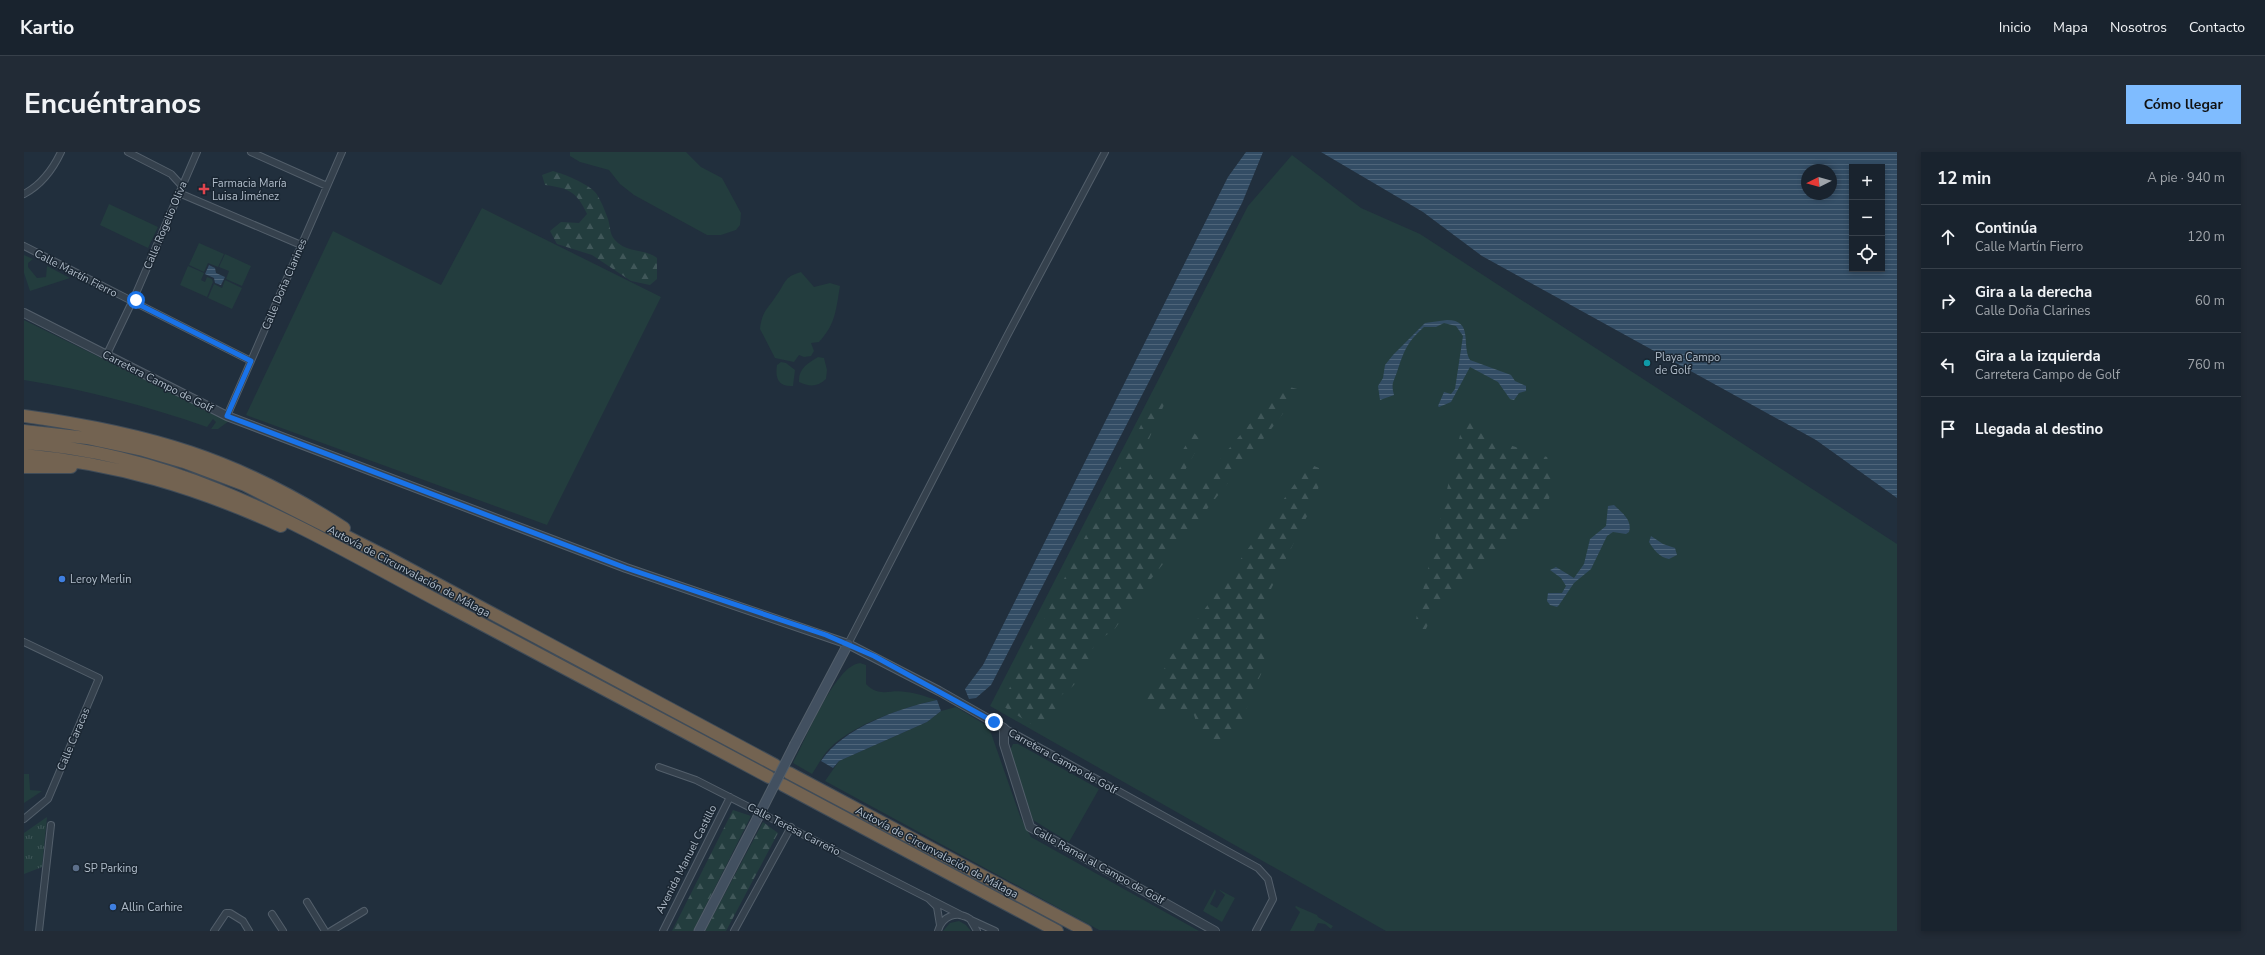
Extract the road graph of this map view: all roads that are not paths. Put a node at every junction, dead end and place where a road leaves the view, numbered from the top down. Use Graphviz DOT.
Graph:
graph roads {
  1 [pos="61,152"];
  2 [pos="128,152"];
  3 [pos="197,152"];
  4 [pos="251,152"];
  5 [pos="342,152"];
  6 [pos="1105,152"];
  7 [pos="182,186"];
  8 [pos="327,186"];
  9 [pos="179,193"];
  10 [pos="24,194"];
  11 [pos="301,245"];
  12 [pos="24,246"];
  13 [pos="132,301"];
  14 [pos="24,313"];
  15 [pos="107,354"];
  16 [pos="251,361"];
  17 [pos="24,410"];
  18 [pos="24,416"];
  19 [pos="227,416"];
  20 [pos="52,420"];
  21 [pos="24,431"];
  22 [pos="24,443"];
  23 [pos="24,455"];
  24 [pos="24,467"];
  25 [pos="142,474"];
  26 [pos="353,555"];
  27 [pos="387,557"];
  28 [pos="24,642"];
  29 [pos="848,644"];
  30 [pos="1004,728"];
  31 [pos="775,766"];
  32 [pos="659,768"];
  33 [pos="789,773"];
  34 [pos="769,777"];
  35 [pos="783,785"];
  36 [pos="730,797"];
  37 [pos="24,819"];
  38 [pos="51,825"];
  39 [pos="791,827"];
  40 [pos="927,897"];
  41 [pos="307,902"];
  42 [pos="364,911"];
  43 [pos="272,914"];
  44 [pos="963,916"];
  45 [pos="970,919"];
  46 [pos="939,928"];
  47 [pos="39,931"];
  48 [pos="214,931"];
  49 [pos="249,931"];
  50 [pos="283,931"];
  51 [pos="325,931"];
  52 [pos="332,931"];
  53 [pos="663,931"];
  54 [pos="699,931"];
  55 [pos="734,931"];
  56 [pos="977,931"];
  57 [pos="995,931"];
  58 [pos="1057,931"];
  59 [pos="1086,931"];
  60 [pos="1215,931"];
  61 [pos="1256,931"];
  1 -- 10 [label="street"];
  2 -- 7 [label="street"];
  3 -- 7 [label="street, Calle Rogelio Oliva"];
  4 -- 8 [label="street"];
  5 -- 8 [label="street, Calle Doña Clarines"];
  6 -- 29 [label="street"];
  7 -- 9 [label="street, Calle Rogelio Oliva"];
  8 -- 11 [label="street, Calle Doña Clarines"];
  9 -- 11 [label="street"];
  9 -- 13 [label="street, Calle Rogelio Oliva"];
  11 -- 16 [label="street, Calle Doña Clarines"];
  12 -- 13 [label="street, Calle Martín Fierro"];
  13 -- 15 [label="street, Calle Rogelio Oliva"];
  13 -- 16 [label="street, Calle Martín Fierro"];
  14 -- 15 [label="street, Carretera Campo de Golf"];
  15 -- 19 [label="street, Carretera Campo de Golf"];
  16 -- 19 [label="street, Calle Doña Clarines"];
  17 -- 20 [label="highway"];
  18 -- 20 [label="highway"];
  19 -- 29 [label="street, Carretera Campo de Golf"];
  20 -- 27 [label="highway"];
  21 -- 27 [label="highway, Autovía de Circunvalación de Málaga"];
  22 -- 26 [label="highway, Autovía de Circunvalación de Málaga"];
  23 -- 25 [label="highway"];
  24 -- 25 [label="highway"];
  25 -- 26 [label="highway"];
  26 -- 34 [label="highway, Autovía de Circunvalación de Málaga"];
  27 -- 31 [label="highway, Autovía de Circunvalación de Málaga"];
  28 -- 37 [label="street, Calle Caracas"];
  29 -- 30 [label="street, Carretera Campo de Golf"];
  29 -- 54 [label="main road, bridge"];
  30 -- 60 [label="street, Calle Ramal al Campo de Golf"];
  30 -- 61 [label="street, Carretera Campo de Golf"];
  32 -- 36 [label="street, Calle Teresa Carreño"];
  33 -- 59 [label="highway, Autovía de Circunvalación de Málaga"];
  35 -- 58 [label="highway, Autovía de Circunvalación de Málaga"];
  36 -- 39 [label="street, Calle Teresa Carreño"];
  36 -- 53 [label="street, Avenida Manuel Castillo"];
  38 -- 47 [label="street"];
  39 -- 40 [label="street, Calle Teresa Carreño"];
  39 -- 55 [label="street"];
  40 -- 44 [label="street, Calle Teresa Carreño"];
  40 -- 46 [label="street, Calle Teresa Carreño"];
  41 -- 51 [label="street"];
  42 -- 52 [label="street"];
  43 -- 50 [label="street"];
  44 -- 45 [label="street, Calle Teresa Carreño"];
  44 -- 46 [label="street"];
  45 -- 56 [label="street"];
  45 -- 57 [label="street"];
  48 -- 49 [label="street"];
}
